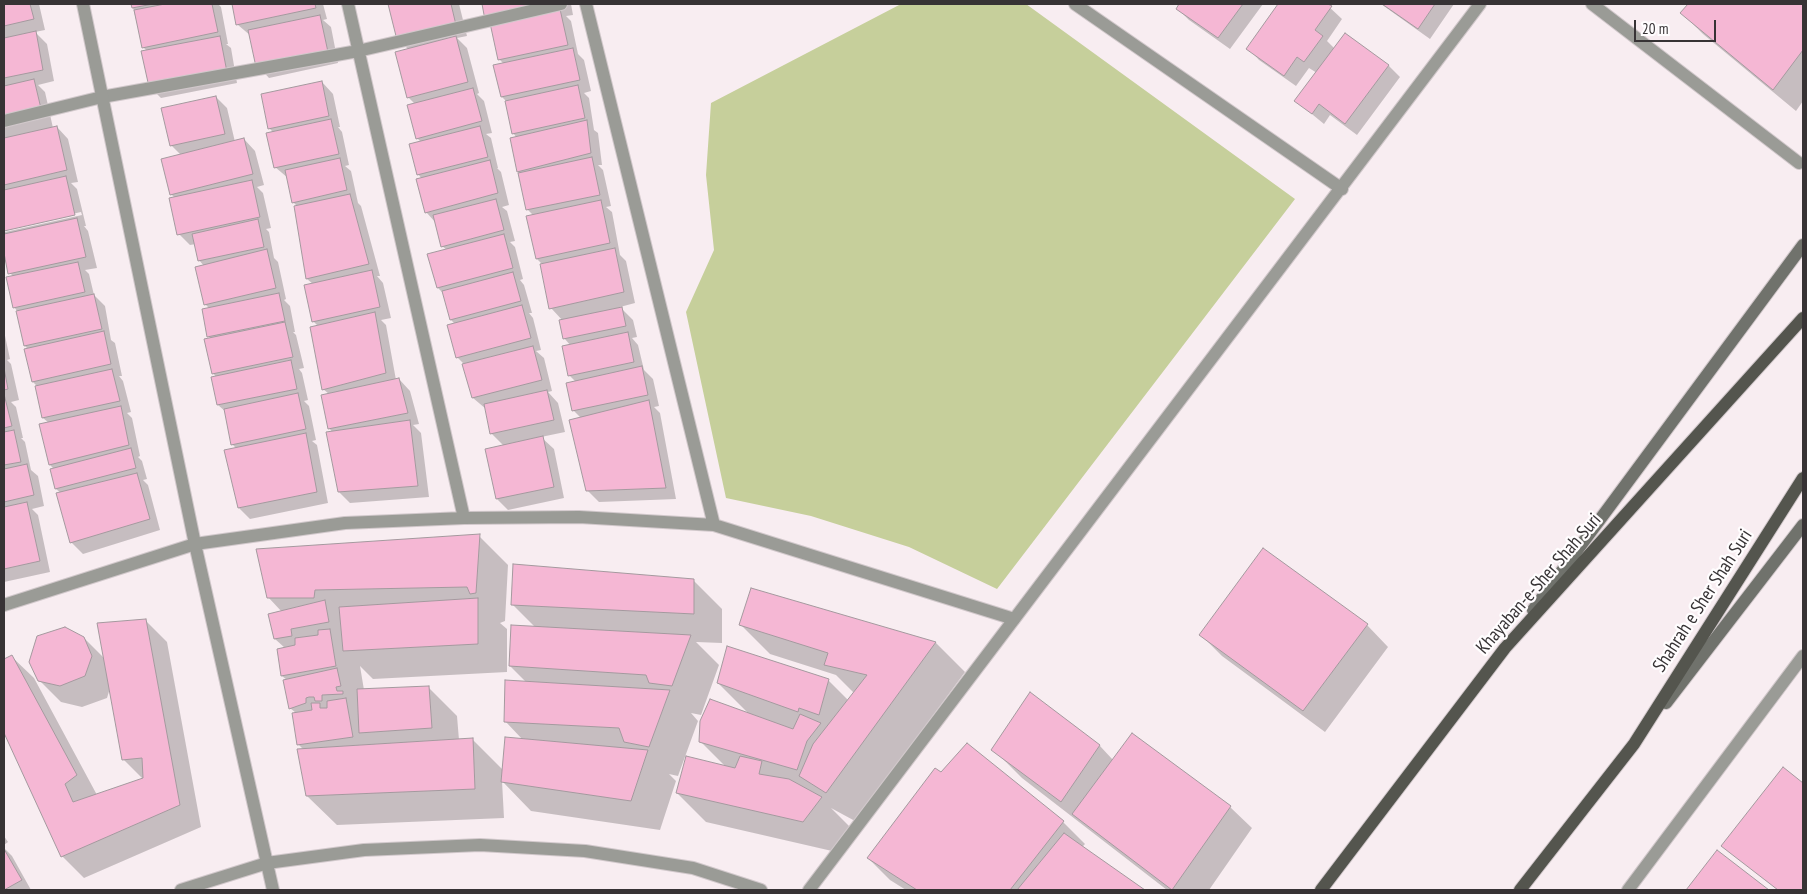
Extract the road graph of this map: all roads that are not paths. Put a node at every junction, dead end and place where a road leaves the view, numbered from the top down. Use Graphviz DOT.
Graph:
graph roads {
  1 [pos="83,4"];
  2 [pos="348,4"];
  3 [pos="561,4"];
  4 [pos="586,4"];
  5 [pos="1075,4"];
  6 [pos="1480,4"];
  7 [pos="1592,4"];
  8 [pos="358,50"];
  9 [pos="102,97"];
  10 [pos="4,121"];
  11 [pos="1799,163"];
  12 [pos="1342,189"];
  13 [pos="1803,245"];
  14 [pos="1803,318"];
  15 [pos="1803,478"];
  16 [pos="464,518"];
  17 [pos="714,525"];
  18 [pos="1803,525"];
  19 [pos="195,544"];
  20 [pos="4,605"];
  21 [pos="1014,619"];
  22 [pos="1505,648"];
  23 [pos="1803,656"];
  24 [pos="1634,744"];
  25 [pos="267,863"];
  26 [pos="181,890"];
  27 [pos="273,890"];
  28 [pos="761,890"];
  29 [pos="809,890"];
  30 [pos="1320,890"];
  31 [pos="1520,890"];
  32 [pos="1628,890"];
  1 -- 9 [label="street"];
  2 -- 8 [label="street"];
  3 -- 8 [label="street"];
  4 -- 17 [label="street"];
  5 -- 12 [label="street"];
  6 -- 12 [label="street"];
  7 -- 11 [label="street"];
  8 -- 9 [label="street"];
  8 -- 16 [label="street"];
  9 -- 10 [label="street"];
  9 -- 19 [label="street"];
  12 -- 21 [label="street"];
  13 -- 22 [label="main road"];
  14 -- 22 [label="main road, Khayaban-e-Sher Shah Suri"];
  15 -- 24 [label="main road, Shahrah e Sher Shah Suri"];
  16 -- 17 [label="street"];
  16 -- 19 [label="street"];
  17 -- 21 [label="street"];
  18 -- 24 [label="main road"];
  19 -- 20 [label="street"];
  19 -- 25 [label="street"];
  21 -- 29 [label="street"];
  22 -- 30 [label="main road, Khayaban-e-Sher Shah Suri"];
  23 -- 32 [label="street"];
  24 -- 31 [label="main road"];
  25 -- 26 [label="street"];
  25 -- 27 [label="street"];
  25 -- 28 [label="street"];
}
